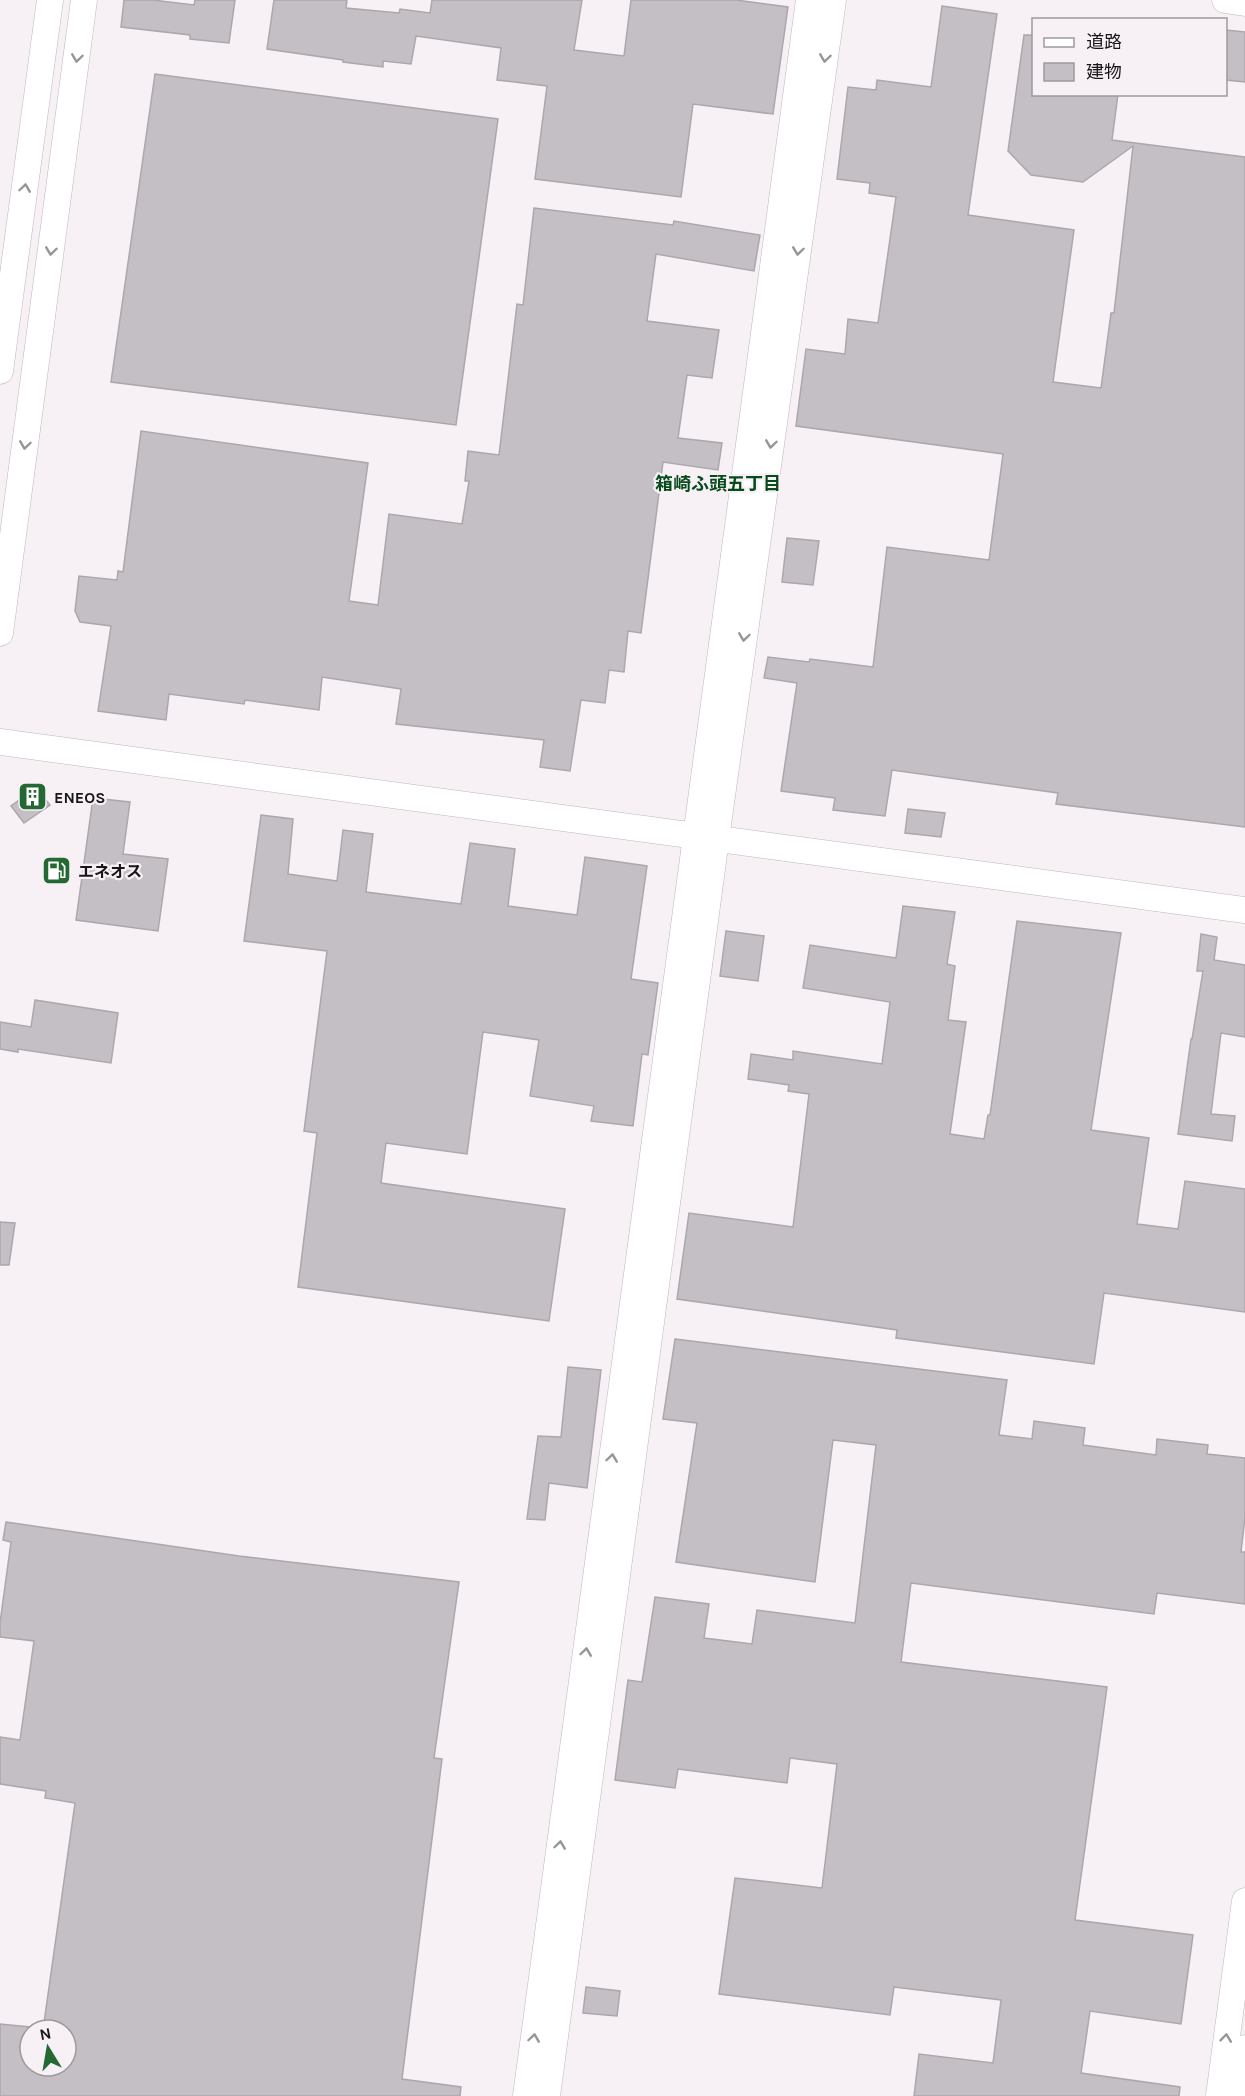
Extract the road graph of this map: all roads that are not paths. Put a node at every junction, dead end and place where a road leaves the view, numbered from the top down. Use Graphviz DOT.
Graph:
graph roads {
  1 [pos="50,0"];
  2 [pos="84,0"];
  3 [pos="809,0"];
  4 [pos="833,0"];
  5 [pos="1225,0"];
  6 [pos="1245,3"];
  7 [pos="0,371"];
  8 [pos="0,633"];
  9 [pos="0,742"];
  10 [pos="706,838"];
  11 [pos="1245,910"];
  12 [pos="1245,1901"];
  13 [pos="1245,2051"];
  14 [pos="526,2096"];
  15 [pos="547,2096"];
  16 [pos="1219,2096"];
  17 [pos="1238,2096"];
  7 -- 1 [label="street, one-way"];
  2 -- 8 [label="street, one-way"];
  3 -- 10 [label="street"];
  4 -- 10 [label="street, one-way"];
  5 -- 6 [label="street"];
  9 -- 10 [label="street"];
  10 -- 11 [label="street"];
  14 -- 10 [label="street, one-way"];
  10 -- 15 [label="street"];
  16 -- 12 [label="street, one-way"];
  13 -- 17 [label="highway"];
}
